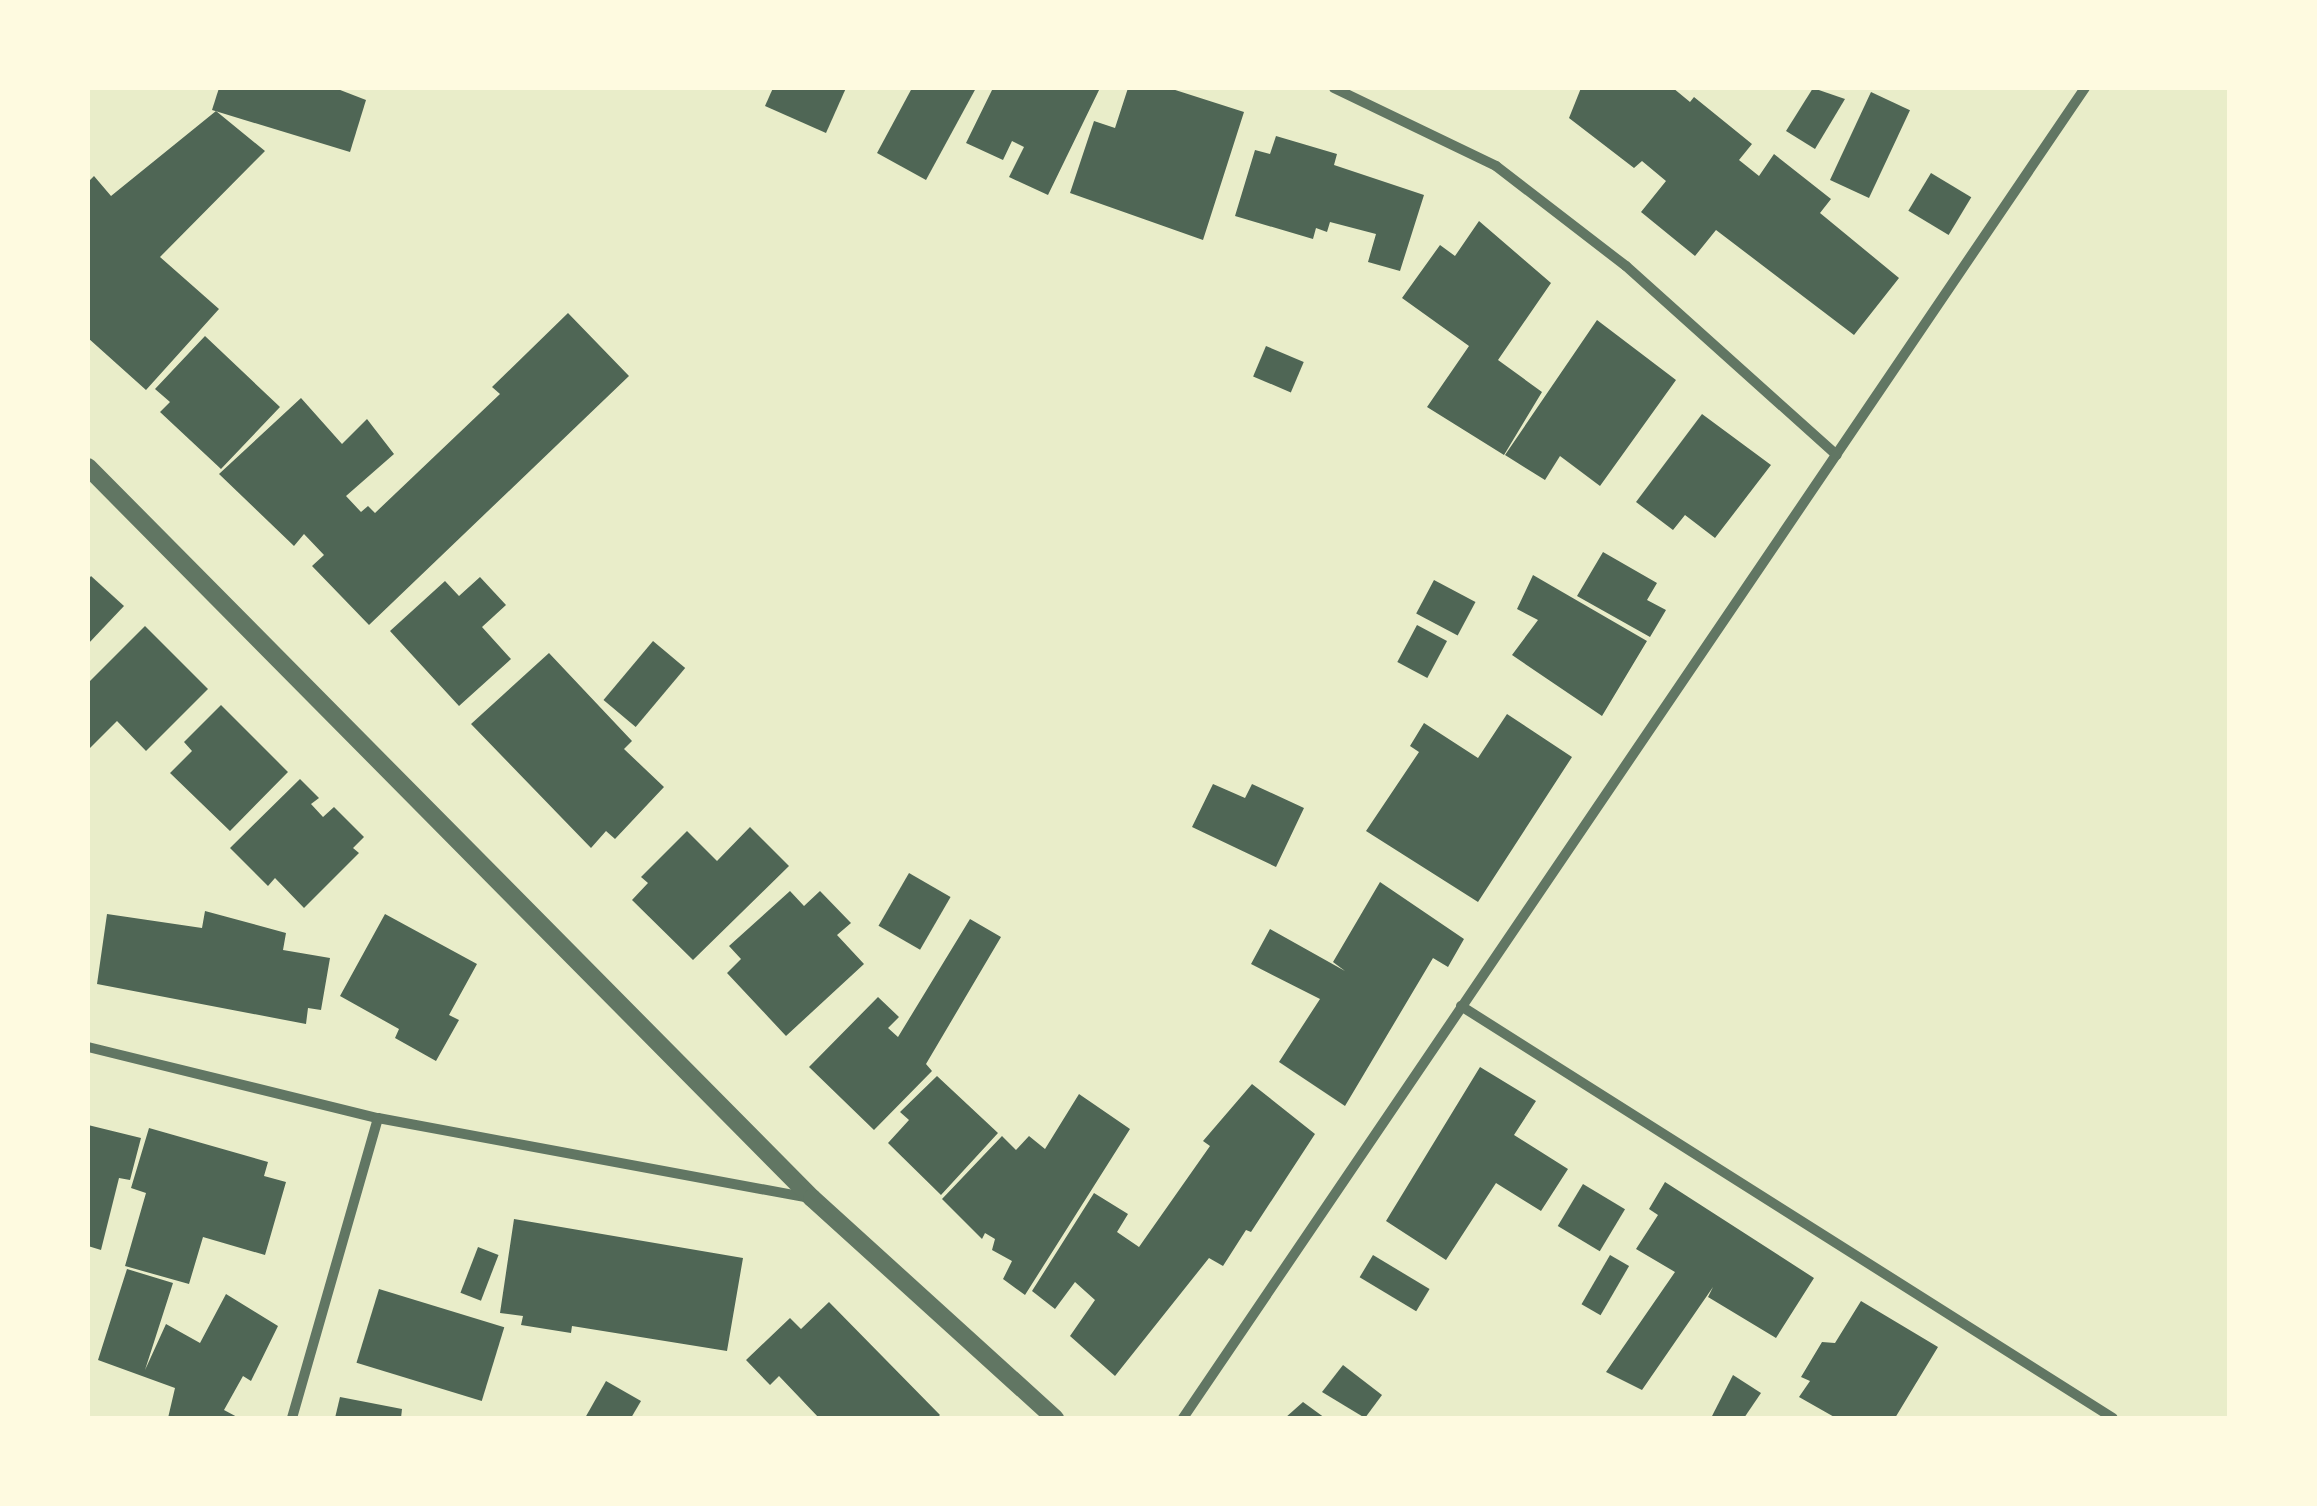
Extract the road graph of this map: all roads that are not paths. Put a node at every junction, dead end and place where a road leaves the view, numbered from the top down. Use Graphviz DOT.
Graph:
graph roads {
  1 [pos="1334,88"];
  2 [pos="2085,88"];
  3 [pos="1838,455"];
  4 [pos="88,468"];
  5 [pos="1461,1006"];
  6 [pos="88,1047"];
  7 [pos="378,1118"];
  8 [pos="812,1198"];
  9 [pos="292,1418"];
  10 [pos="1056,1418"];
  11 [pos="1183,1418"];
  12 [pos="2113,1418"];
  1 -- 3 [label="street"];
  2 -- 3 [label="street"];
  3 -- 5 [label="street"];
  4 -- 8 [label="street"];
  5 -- 11 [label="street"];
  5 -- 12 [label="street"];
  6 -- 7 [label="street"];
  7 -- 8 [label="street"];
  7 -- 9 [label="street"];
  8 -- 10 [label="street"];
}
